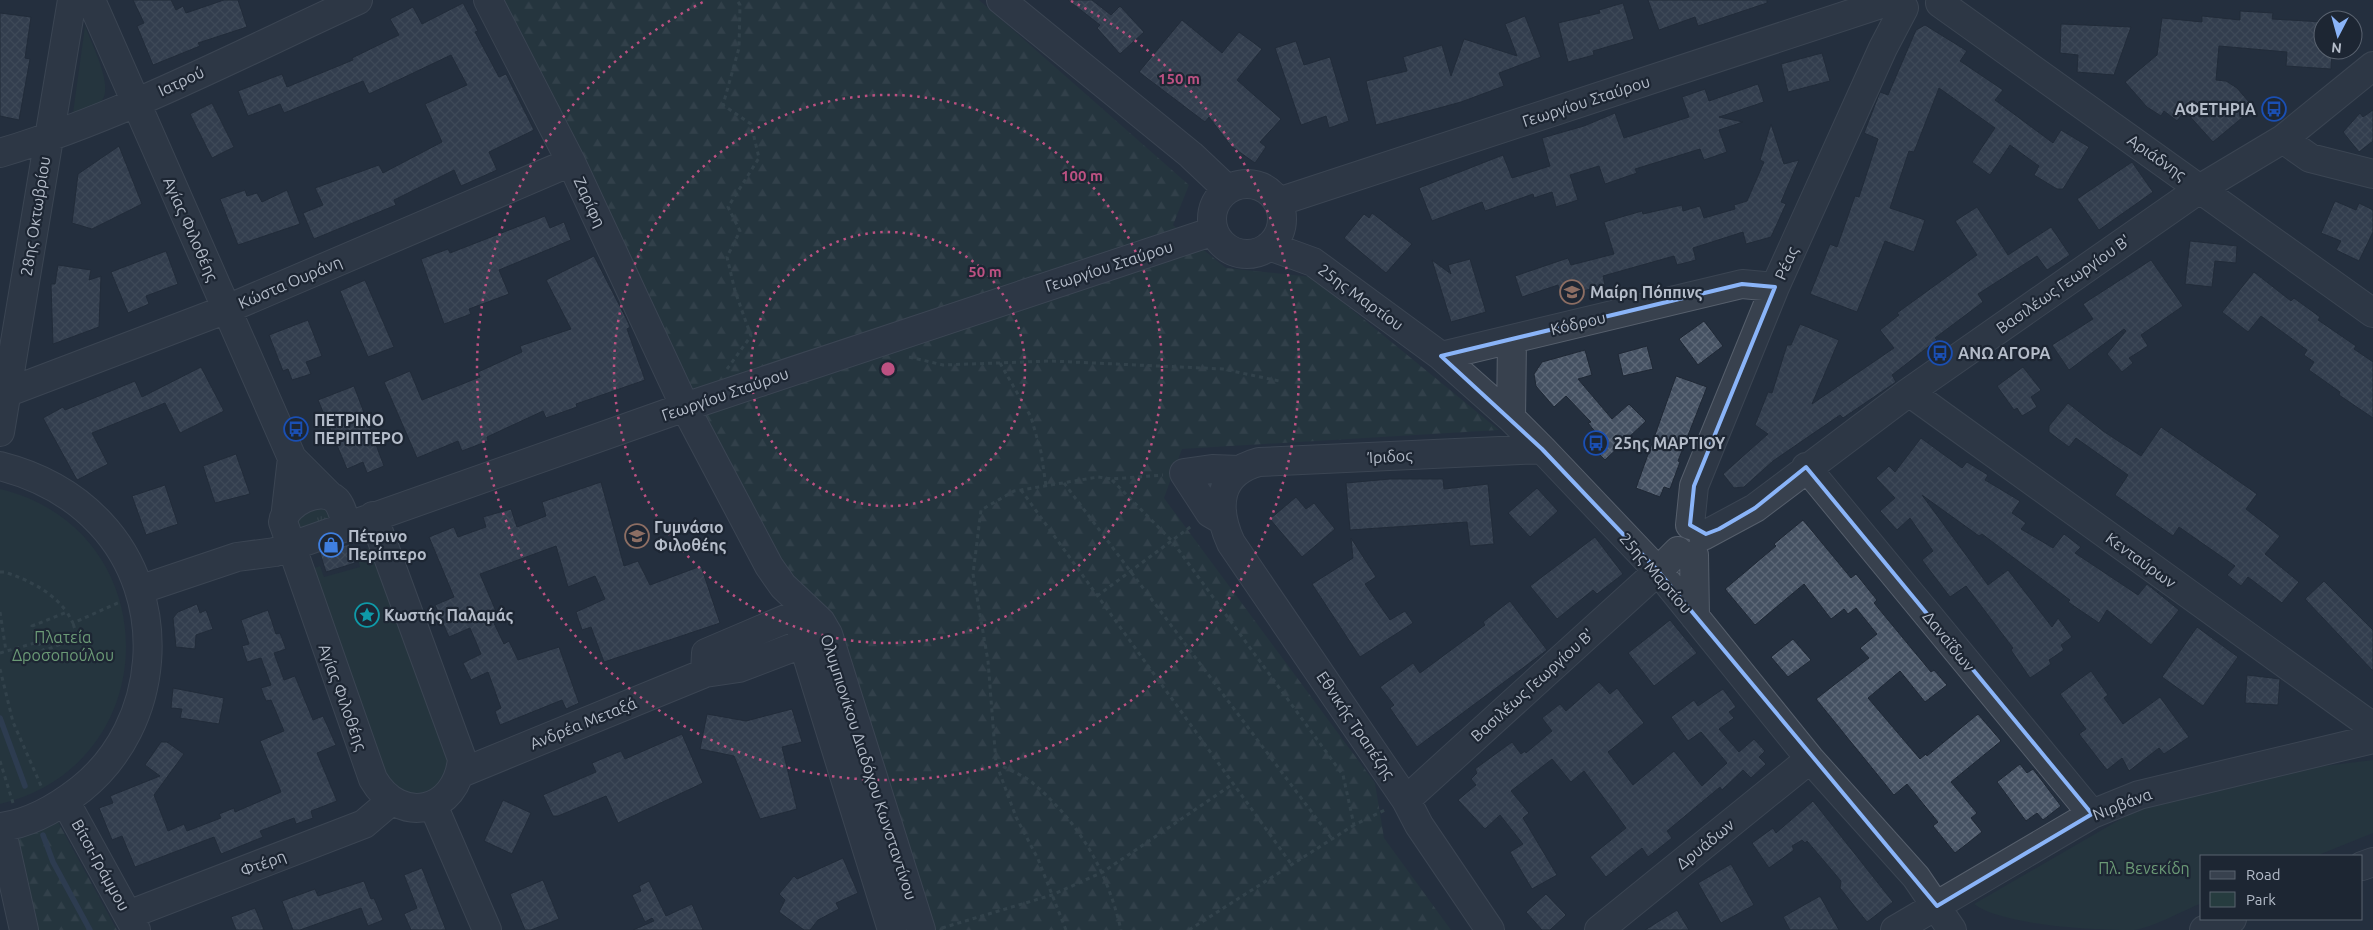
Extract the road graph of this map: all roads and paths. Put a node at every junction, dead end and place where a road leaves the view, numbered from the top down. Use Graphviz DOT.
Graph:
graph roads {
  1 [pos="72,0"];
  2 [pos="91,0"];
  3 [pos="358,0"];
  4 [pos="488,0"];
  5 [pos="736,0"];
  6 [pos="1001,0"];
  7 [pos="1941,2"];
  8 [pos="1898,3"];
  9 [pos="2373,66"];
  10 [pos="136,102"];
  11 [pos="47,139"];
  12 [pos="2283,139"];
  13 [pos="0,153"];
  14 [pos="571,162"];
  15 [pos="2373,174"];
  16 [pos="2201,188"];
  17 [pos="1219,209"];
  18 [pos="1280,212"];
  19 [pos="1269,246"];
  20 [pos="1313,262"];
  21 [pos="1775,287"];
  22 [pos="227,309"];
  23 [pos="2373,313"];
  24 [pos="1512,338"];
  25 [pos="905,356"];
  26 [pos="1441,356"];
  27 [pos="1000,363"];
  28 [pos="1279,381"];
  29 [pos="1909,392"];
  30 [pos="6,393"];
  31 [pos="724,394"];
  32 [pos="685,407"];
  33 [pos="1511,418"];
  34 [pos="0,432"];
  35 [pos="1542,449"];
  36 [pos="292,458"];
  37 [pos="0,466"];
  38 [pos="1806,467"];
  39 [pos="1239,470"];
  40 [pos="1184,473"];
  41 [pos="1112,479"];
  42 [pos="1064,483"];
  43 [pos="1046,486"];
  44 [pos="1021,490"];
  45 [pos="333,498"];
  46 [pos="285,513"];
  47 [pos="373,516"];
  48 [pos="1216,517"];
  49 [pos="347,526"];
  50 [pos="1172,542"];
  51 [pos="1691,542"];
  52 [pos="290,547"];
  53 [pos="237,558"];
  54 [pos="1658,571"];
  55 [pos="0,572"];
  56 [pos="1130,572"];
  57 [pos="139,590"];
  58 [pos="1097,596"];
  59 [pos="807,610"];
  60 [pos="0,612"];
  61 [pos="67,612"];
  62 [pos="1695,617"];
  63 [pos="73,623"];
  64 [pos="816,638"];
  65 [pos="38,642"];
  66 [pos="6,651"];
  67 [pos="0,653"];
  68 [pos="0,669"];
  69 [pos="705,673"];
  70 [pos="2373,727"];
  71 [pos="2373,739"];
  72 [pos="1810,759"];
  73 [pos="0,760"];
  74 [pos="996,763"];
  75 [pos="461,773"];
  76 [pos="1233,784"];
  77 [pos="1406,800"];
  78 [pos="391,801"];
  79 [pos="58,805"];
  80 [pos="433,805"];
  81 [pos="2092,814"];
  82 [pos="1354,825"];
  83 [pos="7,826"];
  84 [pos="1332,839"];
  85 [pos="1292,865"];
  86 [pos="1103,872"];
  87 [pos="1052,895"];
  88 [pos="1937,906"];
  89 [pos="2229,920"];
  90 [pos="132,923"];
  91 [pos="24,930"];
  92 [pos="487,930"];
  93 [pos="892,930"];
  94 [pos="921,930"];
  95 [pos="934,930"];
  96 [pos="1066,930"];
  97 [pos="1121,930"];
  98 [pos="1189,930"];
  99 [pos="1490,930"];
  100 [pos="1600,930"];
  101 [pos="1895,930"];
  102 [pos="1952,930"];
  103 [pos="2204,930"];
  1 -- 11 [label="street, 28ης Οκτωβρίου"];
  2 -- 10 [label="street, Αγίας Φιλοθέης"];
  3 -- 10 [label="street, Ιατρού"];
  4 -- 14 [label="street, Ζαρίφη"];
  5 -- 31 [label="path"];
  6 -- 17 [label="street"];
  7 -- 8 [label="street"];
  7 -- 16 [label="street, Αριάδνης"];
  8 -- 18 [label="street, Γεωργίου Σταύρου"];
  8 -- 21 [label="street, Ρέας"];
  9 -- 12 [label="street, Βασιλέως Γεωργίου Β'"];
  10 -- 11 [label="street, Ιατρού"];
  10 -- 22 [label="street, Αγίας Φιλοθέης"];
  11 -- 13 [label="street, Ιατρού"];
  11 -- 30 [label="street, 28ης Οκτωβρίου"];
  12 -- 15 [label="street"];
  12 -- 16 [label="street, Βασιλέως Γεωργίου Β'"];
  14 -- 22 [label="street, Κώστα Ουράνη"];
  14 -- 32 [label="street, Ζαρίφη"];
  16 -- 23 [label="street, Αριάδνης"];
  16 -- 29 [label="street, Βασιλέως Γεωργίου Β'"];
  17 -- 18 [label="street"];
  17 -- 19 [label="street"];
  17 -- 31 [label="street, Γεωργίου Σταύρου"];
  18 -- 19 [label="street"];
  18 -- 20 [label="street, 25ης Μαρτίου"];
  19 -- 20 [label="street, 25ης Μαρτίου"];
  20 -- 26 [label="street, 25ης Μαρτίου"];
  21 -- 24 [label="street, Κόδρου"];
  21 -- 51 [label="street, Ρέας"];
  22 -- 30 [label="street, Κώστα Ουράνη"];
  22 -- 36 [label="street, Αγίας Φιλοθέης"];
  24 -- 26 [label="street, Κόδρου"];
  24 -- 33 [label="street"];
  25 -- 27 [label="path"];
  26 -- 33 [label="street, 25ης Μαρτίου"];
  27 -- 28 [label="path"];
  27 -- 43 [label="path"];
  29 -- 38 [label="street, Βασιλέως Γεωργίου Β'"];
  29 -- 70 [label="street, Κενταύρων"];
  30 -- 34 [label="street, 28ης Οκτωβρίου"];
  31 -- 32 [label="street, Γεωργίου Σταύρου"];
  32 -- 47 [label="street, Γεωργίου Σταύρου"];
  32 -- 59 [label="street, Ολυμπιονίκου Διαδόχου Κωνσταντίνου"];
  33 -- 35 [label="street, 25ης Μαρτίου"];
  35 -- 39 [label="street, Ίριδος"];
  35 -- 54 [label="street, 25ης Μαρτίου"];
  36 -- 45 [label="street, Αγίας Φιλοθέης"];
  36 -- 46 [label="street"];
  37 -- 57 [label="street"];
  38 -- 51 [label="street, Βασιλέως Γεωργίου Β'"];
  38 -- 81 [label="street, Δαναΐδων"];
  39 -- 40 [label="street"];
  39 -- 48 [label="street, Εθνικής Τραπέζης"];
  40 -- 41 [label="path"];
  40 -- 48 [label="street, Εθνικής Τραπέζης"];
  41 -- 42 [label="path"];
  41 -- 50 [label="path"];
  42 -- 43 [label="path"];
  42 -- 56 [label="path"];
  43 -- 44 [label="path"];
  44 -- 58 [label="path"];
  44 -- 74 [label="path"];
  45 -- 46 [label="street, Γεωργίου Σταύρου"];
  45 -- 47 [label="street"];
  45 -- 49 [label="street"];
  46 -- 52 [label="street, Αγίας Φιλοθέης"];
  46 -- 53 [label="street, Γεωργίου Σταύρου"];
  47 -- 49 [label="street, Γεωργίου Σταύρου"];
  47 -- 75 [label="street"];
  48 -- 50 [label="path"];
  48 -- 77 [label="street, Εθνικής Τραπέζης"];
  49 -- 52 [label="street, Γεωργίου Σταύρου"];
  50 -- 56 [label="path"];
  50 -- 82 [label="path"];
  51 -- 54 [label="street, Βασιλέως Γεωργίου Β'"];
  51 -- 62 [label="street, Ρέας"];
  52 -- 53 [label="street, Γεωργίου Σταύρου"];
  52 -- 78 [label="street, Αγίας Φιλοθέης"];
  53 -- 57 [label="street, Γεωργίου Σταύρου"];
  54 -- 62 [label="street, 25ης Μαρτίου"];
  54 -- 77 [label="street, Βασιλέως Γεωργίου Β'"];
  55 -- 61 [label="path"];
  56 -- 58 [label="path"];
  56 -- 84 [label="path"];
  57 -- 63 [label="path"];
  57 -- 79 [label="street"];
  58 -- 76 [label="path"];
  59 -- 64 [label="street, Ολυμπιονίκου Διαδόχου Κωνσταντίνου"];
  59 -- 69 [label="street"];
  60 -- 66 [label="path"];
  61 -- 63 [label="path"];
  61 -- 65 [label="path"];
  62 -- 72 [label="street, 25ης Μαρτίου"];
  63 -- 65 [label="path"];
  64 -- 69 [label="street, Ανδρέα Μεταξά"];
  64 -- 93 [label="street, Ολυμπιονίκου Διαδόχου Κωνσταντίνου"];
  64 -- 94 [label="street, Ολυμπιονίκου Διαδόχου Κωνσταντίνου"];
  65 -- 66 [label="path"];
  66 -- 67 [label="path"];
  68 -- 79 [label="path"];
  69 -- 75 [label="street, Ανδρέα Μεταξά"];
  71 -- 81 [label="street, Νιρβάνα"];
  72 -- 88 [label="street, 25ης Μαρτίου"];
  72 -- 100 [label="street, Δρυάδων"];
  73 -- 83 [label="path"];
  74 -- 86 [label="path"];
  74 -- 87 [label="path"];
  75 -- 80 [label="street"];
  76 -- 85 [label="path"];
  76 -- 86 [label="path"];
  77 -- 82 [label="path"];
  77 -- 99 [label="street, Εθνικής Τραπέζης"];
  78 -- 80 [label="street"];
  78 -- 90 [label="street, Φτέρη"];
  79 -- 83 [label="street"];
  79 -- 90 [label="street, Βίτσι-Γράμμου"];
  80 -- 92 [label="street"];
  81 -- 88 [label="street, Νιρβάνα"];
  82 -- 84 [label="path"];
  83 -- 91 [label="street"];
  84 -- 85 [label="path"];
  85 -- 98 [label="path"];
  86 -- 87 [label="path"];
  86 -- 97 [label="path"];
  87 -- 95 [label="path"];
  87 -- 96 [label="path"];
  88 -- 101 [label="street, Νιρβάνα"];
  88 -- 102 [label="street, 25ης Μαρτίου"];
  89 -- 103 [label="street"];
}
